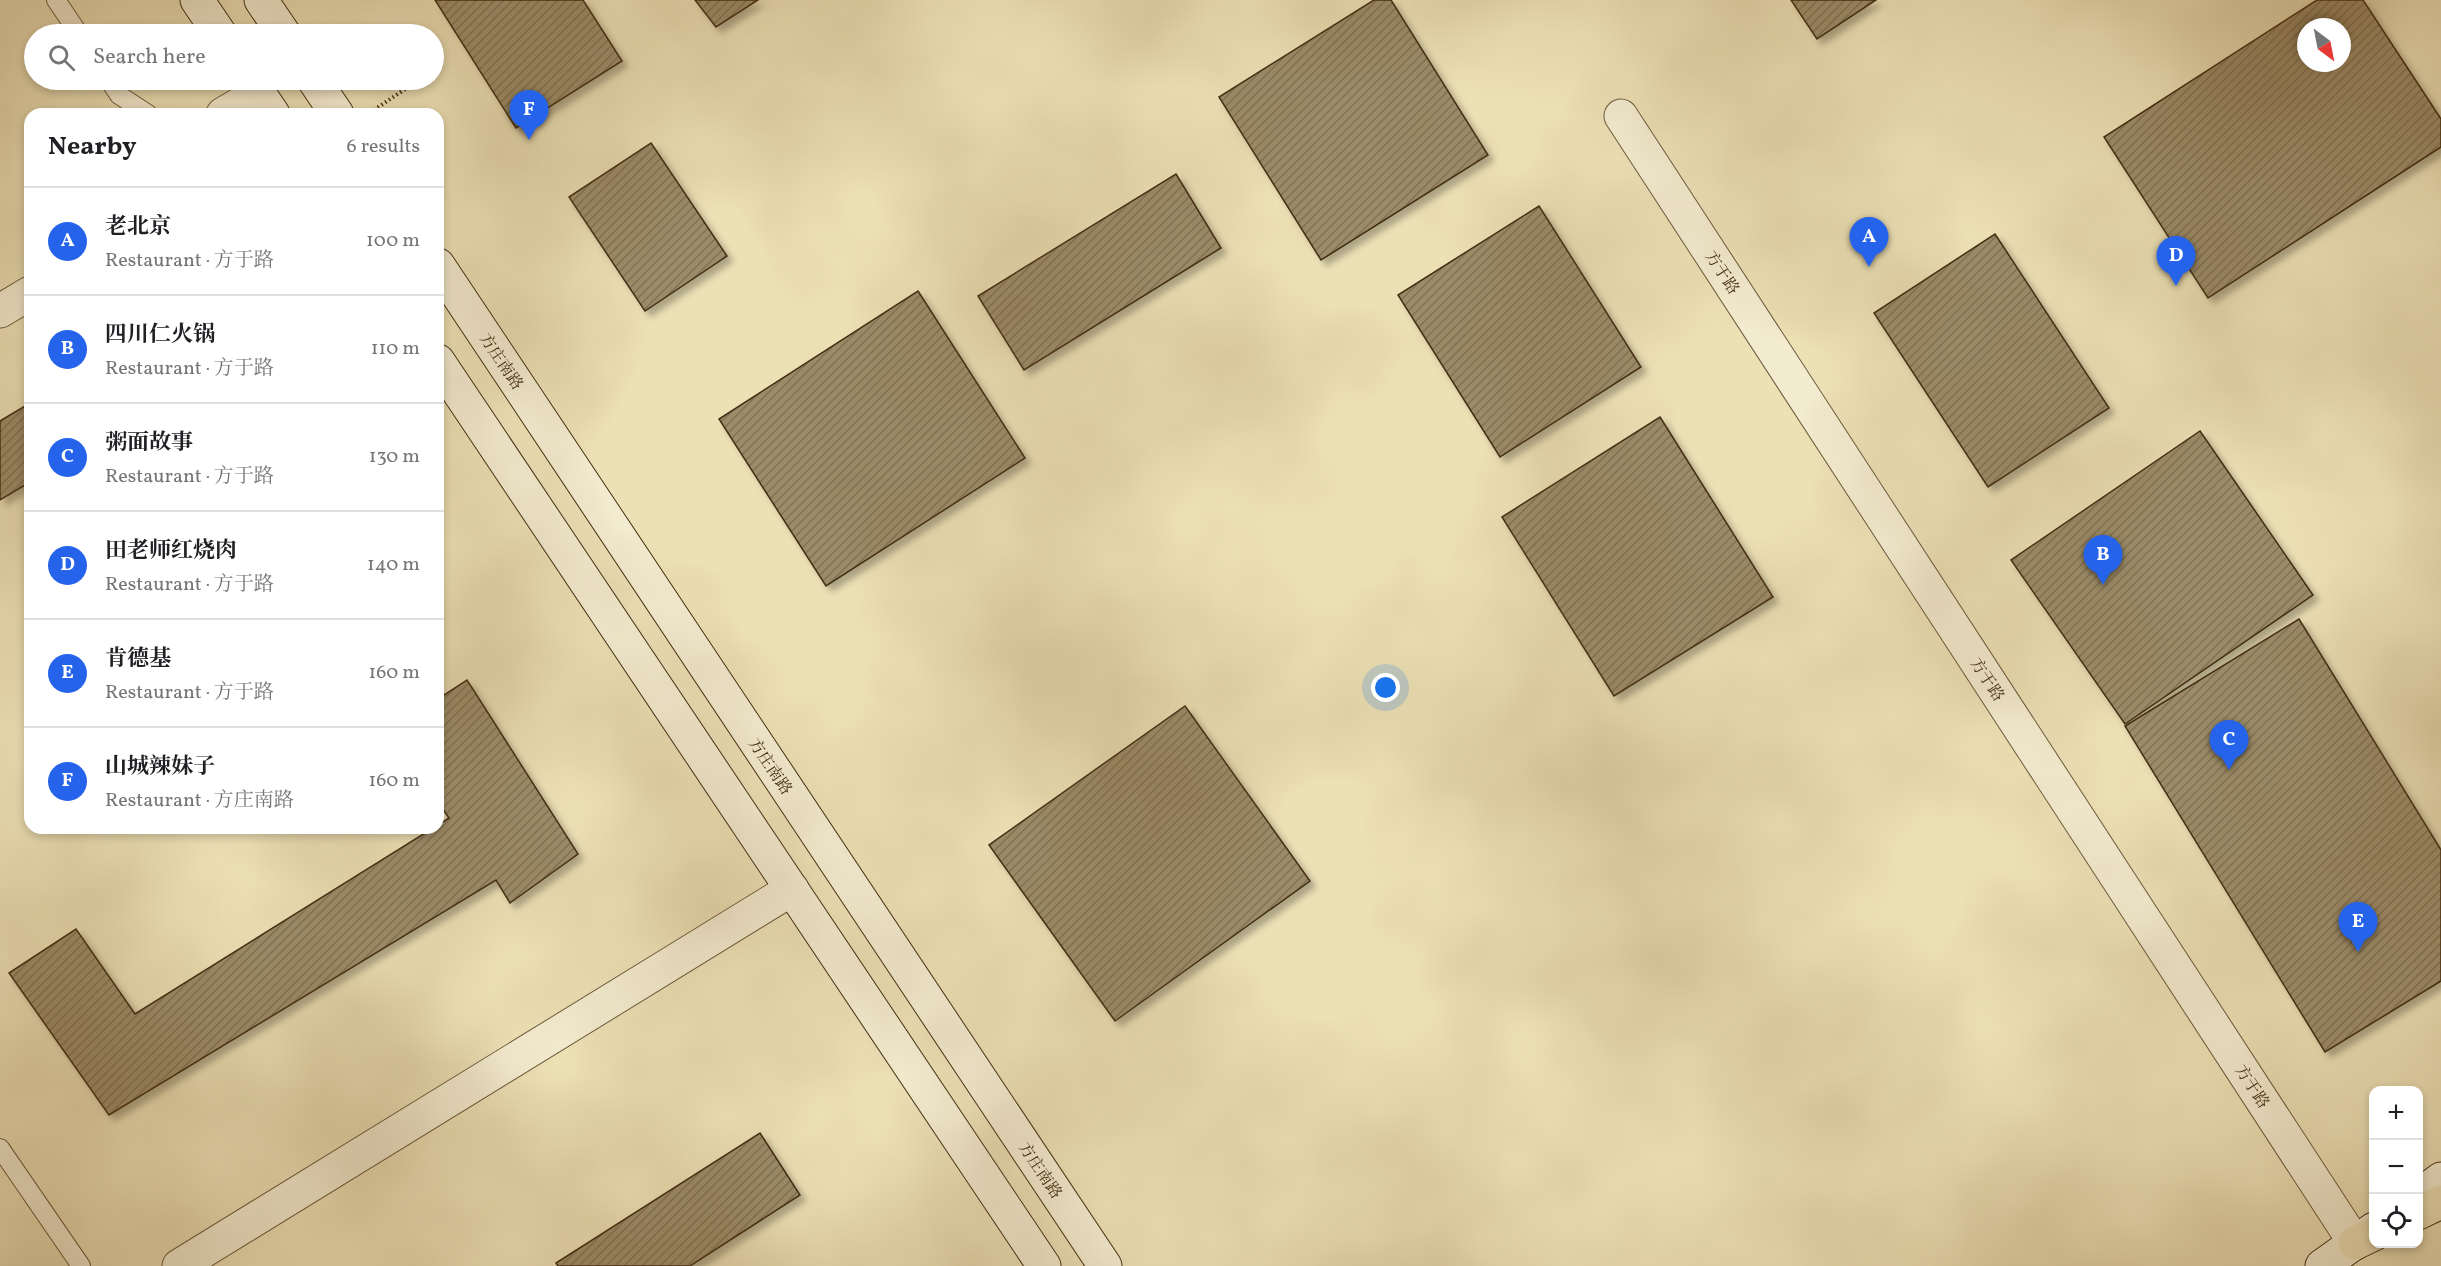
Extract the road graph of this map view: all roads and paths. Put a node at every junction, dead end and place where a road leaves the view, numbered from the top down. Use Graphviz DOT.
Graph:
graph roads {
  1 [pos="56,0"];
  2 [pos="197,0"];
  3 [pos="261,0"];
  4 [pos="72,24"];
  5 [pos="213,24"];
  6 [pos="277,24"];
  7 [pos="116,90"];
  8 [pos="321,90"];
  9 [pos="405,90"];
  10 [pos="261,95"];
  11 [pos="139,108"];
  12 [pos="235,108"];
  13 [pos="333,108"];
  14 [pos="377,108"];
  15 [pos="1621,116"];
  16 [pos="444,274"];
  17 [pos="24,297"];
  18 [pos="0,311"];
  19 [pos="444,370"];
  20 [pos="792,889"];
  21 [pos="0,1148"];
  22 [pos="2441,1179"];
  23 [pos="2421,1194"];
  24 [pos="2441,1202"];
  25 [pos="2423,1211"];
  26 [pos="2367,1235"];
  27 [pos="81,1266"];
  28 [pos="179,1266"];
  29 [pos="1044,1266"];
  30 [pos="1105,1266"];
  31 [pos="2322,1266"];
  1 -- 4 [label="lane"];
  2 -- 5 [label="main road"];
  3 -- 6 [label="main road"];
  7 -- 11 [label="lane"];
  8 -- 13 [label="main road"];
  9 -- 14 [label="path"];
  10 -- 12 [label="main road"];
  15 -- 26 [label="main road, 方于路"];
  16 -- 30 [label="main road, 方庄南路"];
  17 -- 18 [label="main road"];
  19 -- 20 [label="main road"];
  20 -- 28 [label="main road"];
  20 -- 29 [label="main road"];
  21 -- 27 [label="lane"];
  22 -- 23 [label="main road"];
  24 -- 25 [label="highway"];
  26 -- 31 [label="main road"];
}
